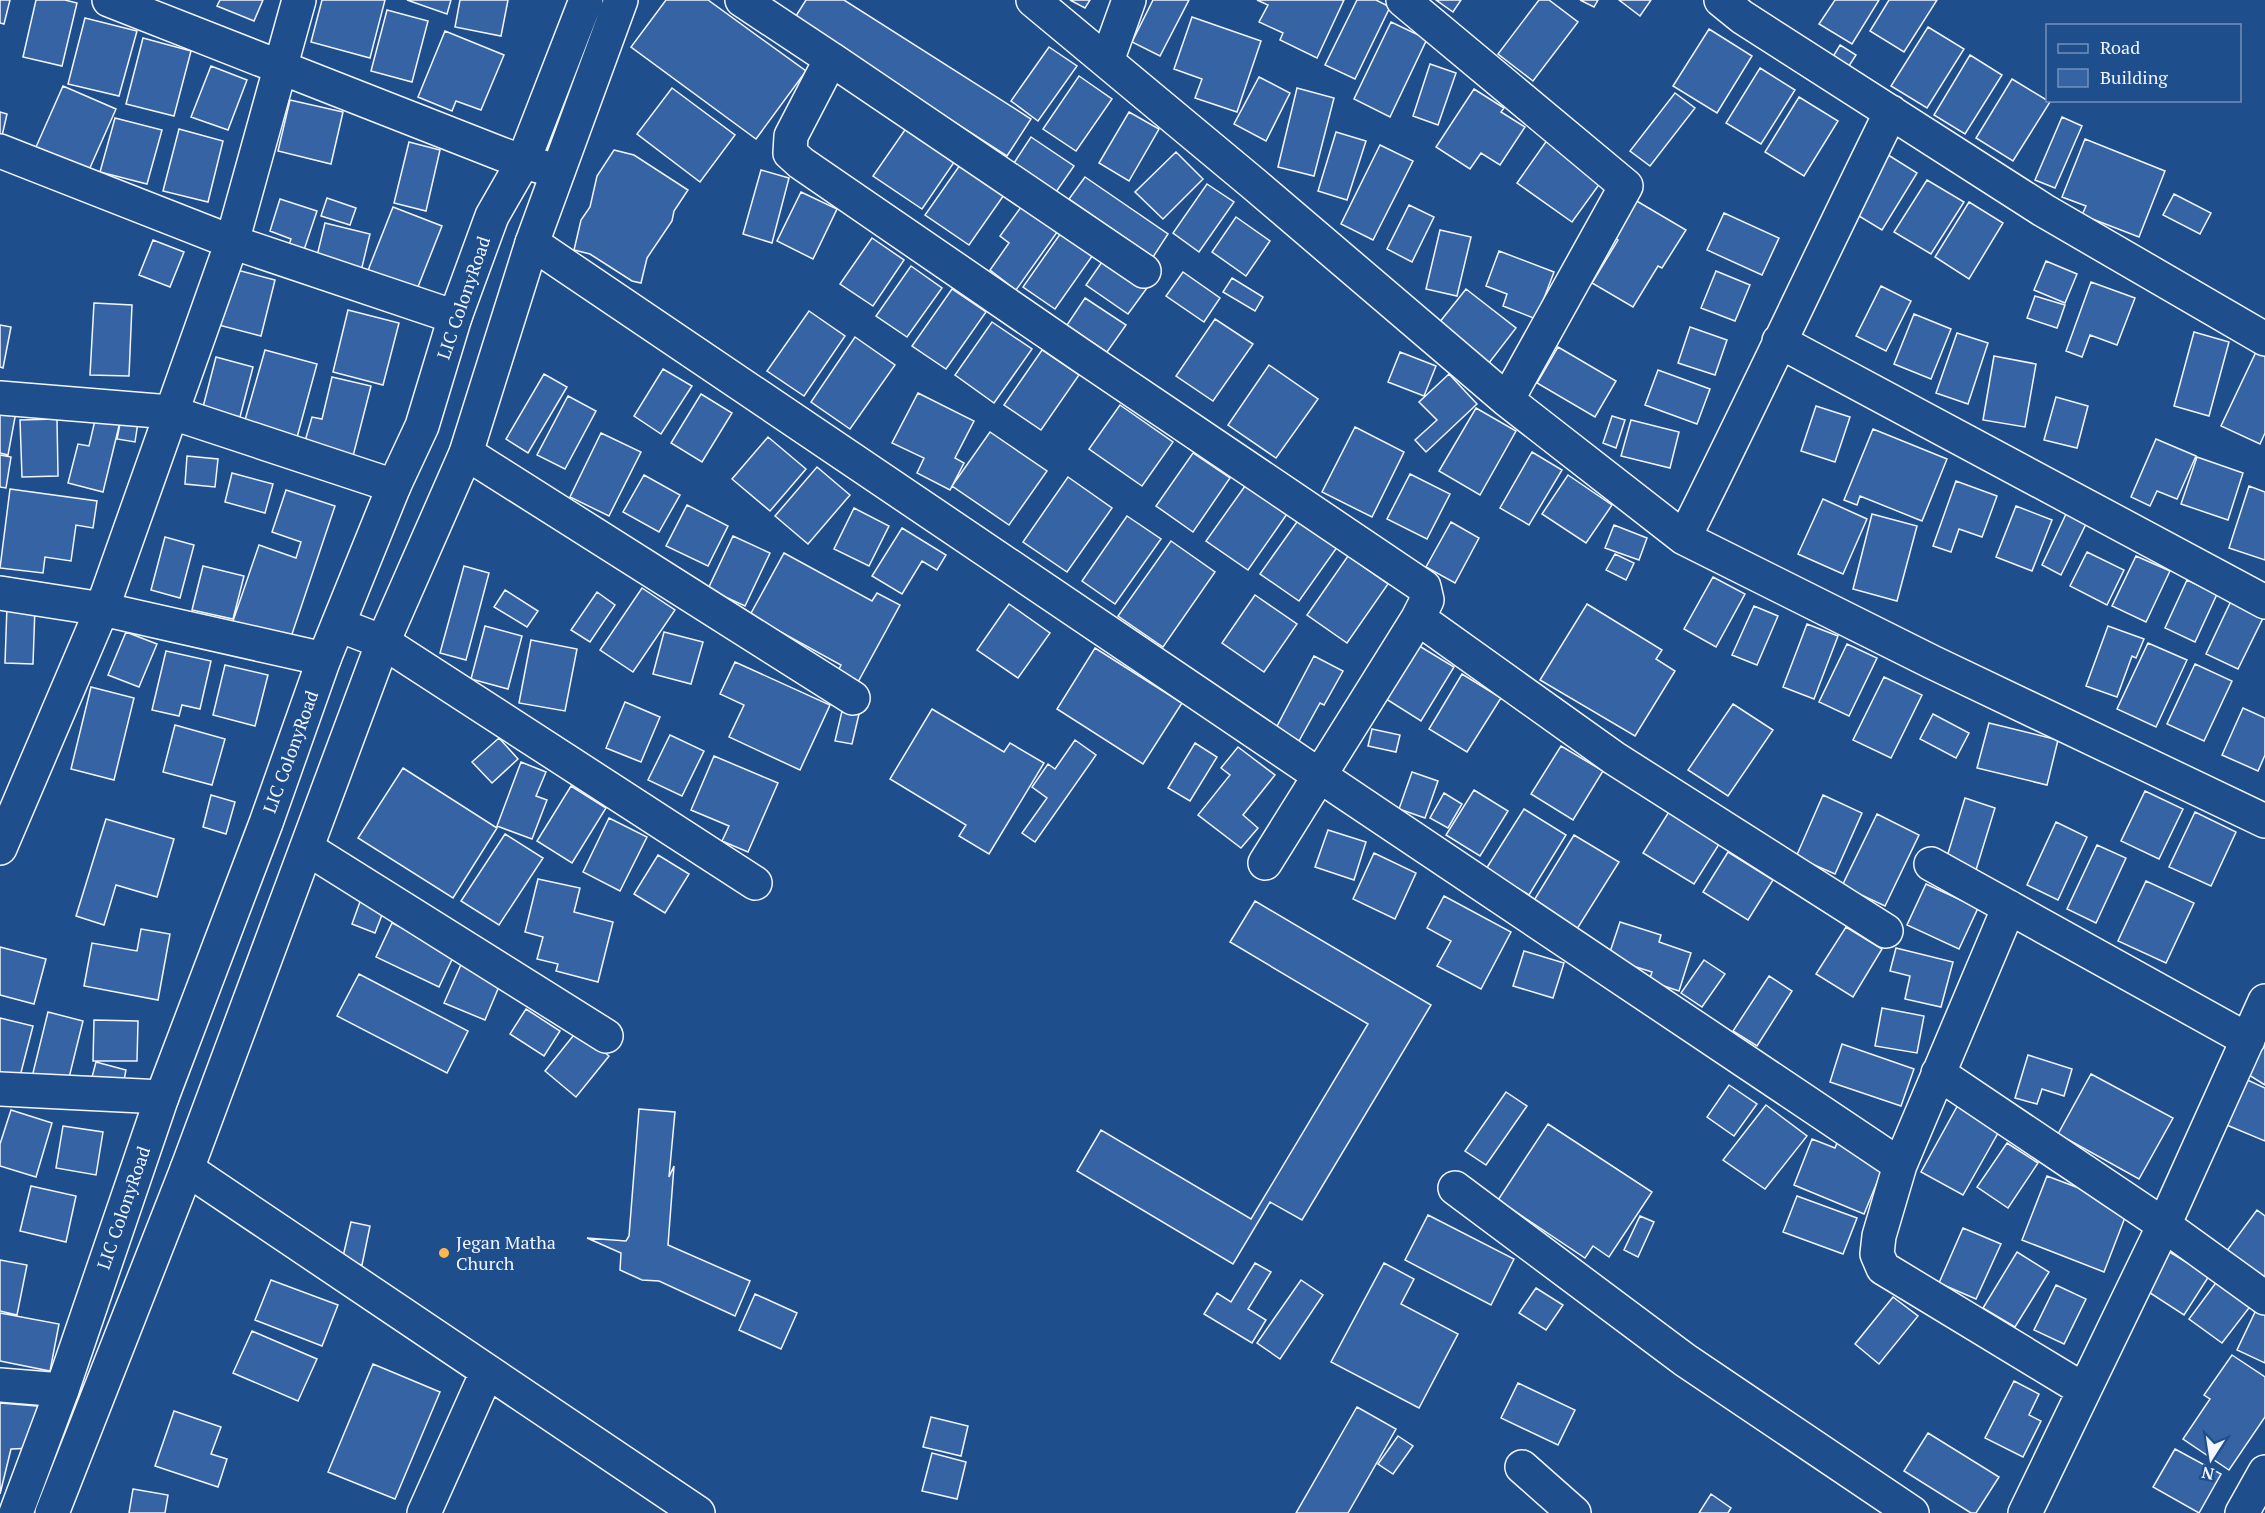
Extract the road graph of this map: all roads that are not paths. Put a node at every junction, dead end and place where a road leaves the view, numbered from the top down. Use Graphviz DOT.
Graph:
graph roads {
  1 [pos="109,0"];
  2 [pos="299,0"];
  3 [pos="586,0"];
  4 [pos="621,0"];
  5 [pos="742,0"];
  6 [pos="1034,0"];
  7 [pos="1129,0"];
  8 [pos="1403,0"];
  9 [pos="1721,0"];
  10 [pos="831,59"];
  11 [pos="1107,62"];
  12 [pos="280,67"];
  13 [pos="1891,112"];
  14 [pos="0,151"];
  15 [pos="523,162"];
  16 [pos="558,171"];
  17 [pos="232,242"];
  18 [pos="532,243"];
  19 [pos="1144,271"];
  20 [pos="456,317"];
  21 [pos="2265,339"];
  22 [pos="1779,341"];
  23 [pos="0,398"];
  24 [pos="1507,400"];
  25 [pos="170,412"];
  26 [pos="466,453"];
  27 [pos="394,486"];
  28 [pos="1684,538"];
  29 [pos="0,593"];
  30 [pos="2265,602"];
  31 [pos="102,609"];
  32 [pos="1418,618"];
  33 [pos="339,625"];
  34 [pos="383,642"];
  35 [pos="324,659"];
  36 [pos="853,698"];
  37 [pos="1319,776"];
  38 [pos="2265,821"];
  39 [pos="0,848"];
  40 [pos="308,849"];
  41 [pos="1265,863"];
  42 [pos="1931,864"];
  43 [pos="755,883"];
  44 [pos="2009,907"];
  45 [pos="1886,931"];
  46 [pos="2265,1001"];
  47 [pos="606,1036"];
  48 [pos="2248,1040"];
  49 [pos="1938,1073"];
  50 [pos="0,1089"];
  51 [pos="162,1097"];
  52 [pos="1900,1165"];
  53 [pos="187,1169"];
  54 [pos="1455,1188"];
  55 [pos="2164,1225"];
  56 [pos="2265,1298"];
  57 [pos="487,1372"];
  58 [pos="0,1385"];
  59 [pos="62,1390"];
  60 [pos="2084,1390"];
  61 [pos="1522,1467"];
  62 [pos="2265,1472"];
  63 [pos="16,1513"];
  64 [pos="52,1513"];
  65 [pos="424,1513"];
  66 [pos="698,1513"];
  67 [pos="1574,1513"];
  68 [pos="1912,1513"];
  69 [pos="2025,1513"];
  70 [pos="2242,1513"];
  1 -- 12 [label="street"];
  2 -- 12 [label="street"];
  3 -- 15 [label="street, LIC ColonyRoad"];
  4 -- 16 [label="street"];
  5 -- 10 [label="street"];
  6 -- 11 [label="street"];
  7 -- 11 [label="street"];
  8 -- 24 [label="street"];
  9 -- 13 [label="street"];
  10 -- 19 [label="street"];
  10 -- 32 [label="street"];
  11 -- 24 [label="street"];
  12 -- 15 [label="street"];
  12 -- 17 [label="street"];
  13 -- 21 [label="street"];
  13 -- 22 [label="street"];
  14 -- 17 [label="street"];
  15 -- 16 [label="street"];
  15 -- 20 [label="street, LIC ColonyRoad"];
  16 -- 18 [label="street"];
  17 -- 20 [label="street"];
  17 -- 25 [label="street"];
  18 -- 26 [label="street"];
  18 -- 37 [label="street"];
  20 -- 27 [label="street, LIC ColonyRoad"];
  22 -- 28 [label="street"];
  22 -- 30 [label="street"];
  23 -- 25 [label="street"];
  24 -- 28 [label="street"];
  25 -- 27 [label="street"];
  25 -- 31 [label="street"];
  26 -- 34 [label="street"];
  26 -- 36 [label="street"];
  27 -- 33 [label="street, LIC ColonyRoad"];
  28 -- 38 [label="street"];
  29 -- 31 [label="street"];
  31 -- 35 [label="street"];
  31 -- 39 [label="street"];
  32 -- 37 [label="street"];
  32 -- 45 [label="street"];
  33 -- 34 [label="street"];
  33 -- 35 [label="street, LIC ColonyRoad"];
  34 -- 40 [label="street"];
  34 -- 43 [label="street"];
  35 -- 51 [label="street, LIC ColonyRoad"];
  37 -- 41 [label="street"];
  37 -- 52 [label="street"];
  40 -- 47 [label="street"];
  40 -- 53 [label="street"];
  42 -- 44 [label="street"];
  44 -- 48 [label="street"];
  44 -- 49 [label="street"];
  46 -- 48 [label="street"];
  48 -- 55 [label="street"];
  49 -- 52 [label="street"];
  49 -- 55 [label="street"];
  50 -- 51 [label="street"];
  51 -- 59 [label="street, LIC ColonyRoad"];
  52 -- 60 [label="street"];
  53 -- 57 [label="street"];
  53 -- 64 [label="street"];
  54 -- 68 [label="street"];
  55 -- 56 [label="street"];
  55 -- 60 [label="street"];
  57 -- 65 [label="street"];
  57 -- 66 [label="street"];
  58 -- 59 [label="street"];
  59 -- 63 [label="street, LIC ColonyRoad"];
  60 -- 69 [label="street"];
  61 -- 67 [label="street"];
  62 -- 70 [label="street"];
}
